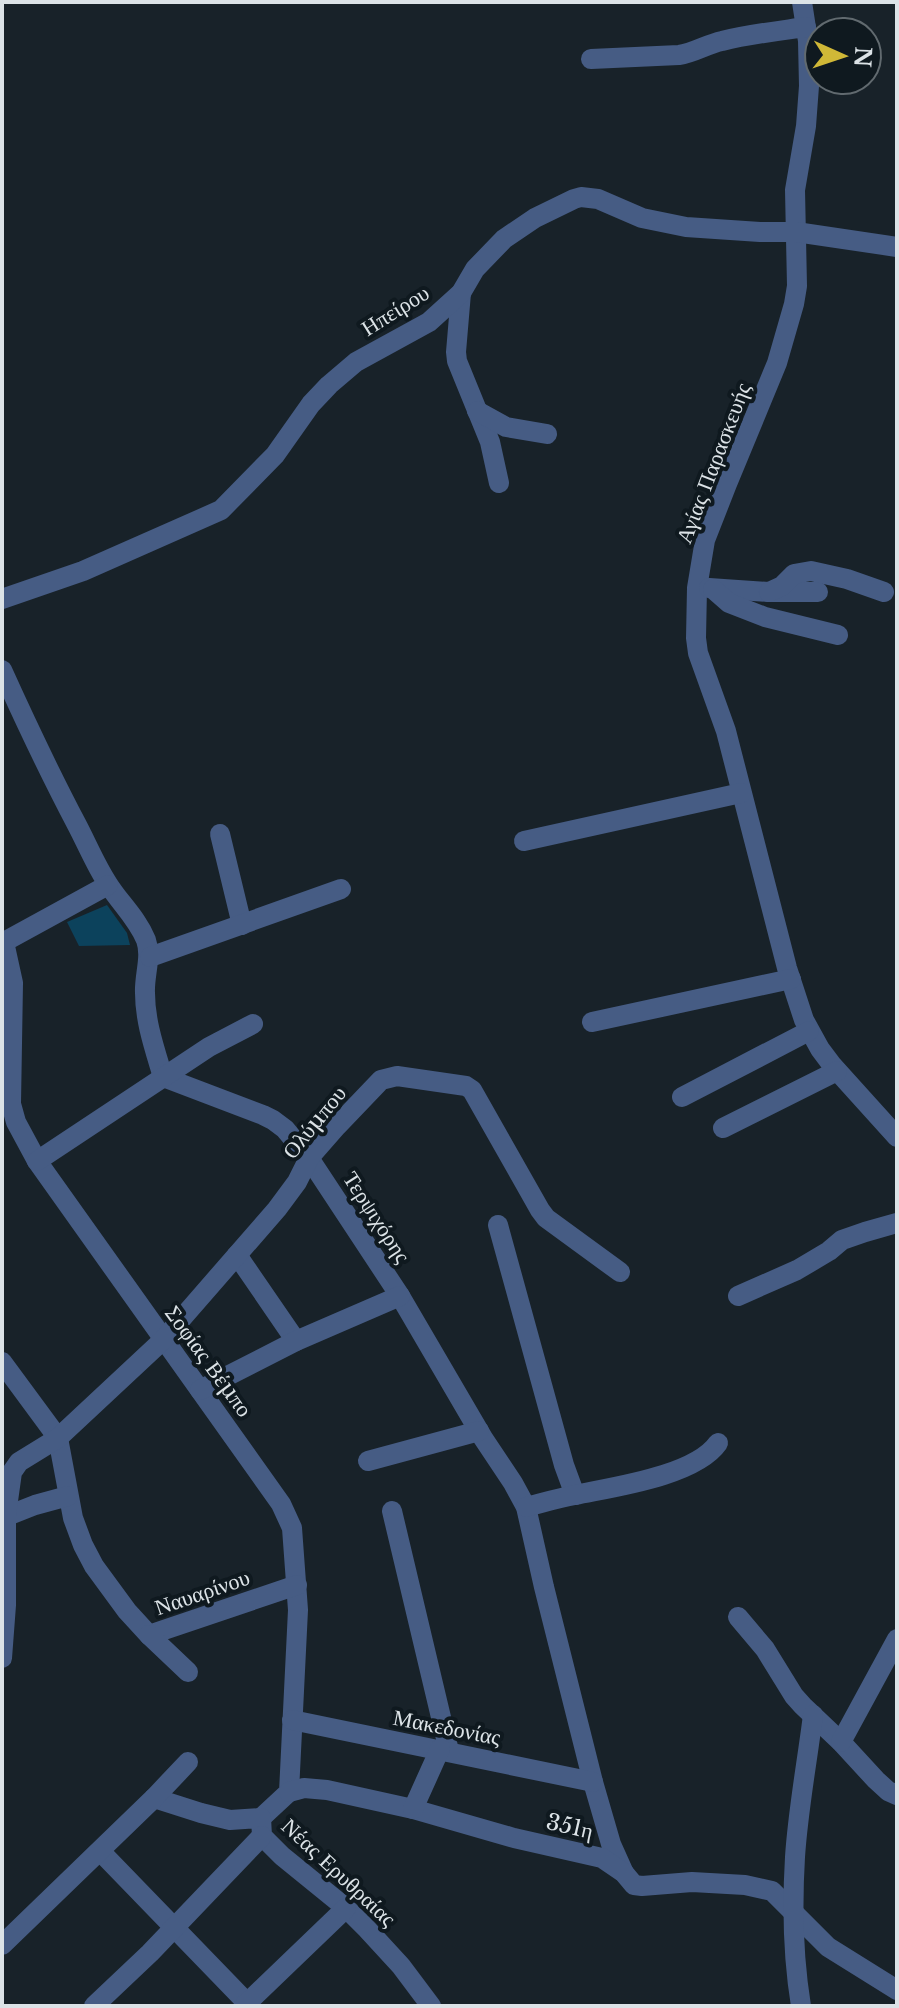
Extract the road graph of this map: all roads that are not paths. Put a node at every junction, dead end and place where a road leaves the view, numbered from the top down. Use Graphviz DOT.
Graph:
graph roads {
  1 [pos="803,27"];
  2 [pos="591,59"];
  3 [pos="809,96"];
  4 [pos="796,232"];
  5 [pos="897,247"];
  6 [pos="461,293"];
  7 [pos="477,411"];
  8 [pos="547,434"];
  9 [pos="499,483"];
  10 [pos="705,588"];
  11 [pos="769,592"];
  12 [pos="818,592"];
  13 [pos="884,592"];
  14 [pos="2,599"];
  15 [pos="838,635"];
  16 [pos="2,670"];
  17 [pos="741,793"];
  18 [pos="220,834"];
  19 [pos="524,841"];
  20 [pos="108,885"];
  21 [pos="341,889"];
  22 [pos="242,925"];
  23 [pos="3,943"];
  24 [pos="150,957"];
  25 [pos="791,979"];
  26 [pos="592,1022"];
  27 [pos="253,1024"];
  28 [pos="809,1031"];
  29 [pos="837,1071"];
  30 [pos="163,1077"];
  31 [pos="682,1097"];
  32 [pos="723,1128"];
  33 [pos="897,1137"];
  34 [pos="309,1158"];
  35 [pos="37,1161"];
  36 [pos="897,1223"];
  37 [pos="498,1225"];
  38 [pos="237,1255"];
  39 [pos="620,1272"];
  40 [pos="400,1296"];
  41 [pos="738,1296"];
  42 [pos="163,1340"];
  43 [pos="296,1341"];
  44 [pos="2,1362"];
  45 [pos="200,1390"];
  46 [pos="479,1431"];
  47 [pos="58,1438"];
  48 [pos="718,1443"];
  49 [pos="368,1461"];
  50 [pos="575,1495"];
  51 [pos="68,1496"];
  52 [pos="526,1507"];
  53 [pos="392,1511"];
  54 [pos="4,1516"];
  55 [pos="297,1585"];
  56 [pos="738,1617"];
  57 [pos="149,1635"];
  58 [pos="897,1639"];
  59 [pos="2,1658"];
  60 [pos="188,1672"];
  61 [pos="813,1715"];
  62 [pos="292,1720"];
  63 [pos="841,1742"];
  64 [pos="445,1750"];
  65 [pos="188,1762"];
  66 [pos="593,1782"];
  67 [pos="289,1792"];
  68 [pos="897,1795"];
  69 [pos="154,1798"];
  70 [pos="413,1809"];
  71 [pos="261,1827"];
  72 [pos="100,1851"];
  73 [pos="624,1873"];
  74 [pos="346,1908"];
  75 [pos="793,1913"];
  76 [pos="174,1927"];
  77 [pos="2,1945"];
  78 [pos="897,1990"];
  79 [pos="247,2005"];
  80 [pos="94,2006"];
  81 [pos="431,2006"];
  82 [pos="801,2006"];
  1 -- 2 [label="street"];
  3 -- 4 [label="street, Αγίας Παρασκευής"];
  4 -- 5 [label="street, Ηπείρου"];
  4 -- 6 [label="street, Ηπείρου"];
  4 -- 10 [label="street, Αγίας Παρασκευής"];
  6 -- 7 [label="street"];
  6 -- 14 [label="street, Ηπείρου"];
  7 -- 8 [label="street"];
  7 -- 9 [label="street"];
  10 -- 11 [label="street"];
  10 -- 15 [label="street"];
  10 -- 17 [label="street, Αγίας Παρασκευής"];
  11 -- 12 [label="street"];
  11 -- 13 [label="street"];
  16 -- 20 [label="street"];
  17 -- 19 [label="street"];
  17 -- 25 [label="street, Αγίας Παρασκευής"];
  18 -- 22 [label="street"];
  20 -- 23 [label="street"];
  20 -- 24 [label="street"];
  21 -- 22 [label="street"];
  22 -- 24 [label="street"];
  23 -- 35 [label="street, Σοφίας Βέμπο"];
  24 -- 30 [label="street"];
  25 -- 26 [label="street"];
  25 -- 28 [label="street, Αγίας Παρασκευής"];
  27 -- 30 [label="street"];
  28 -- 29 [label="street, Αγίας Παρασκευής"];
  28 -- 31 [label="street"];
  29 -- 32 [label="street"];
  29 -- 33 [label="street, Αγίας Παρασκευής"];
  30 -- 34 [label="street, Τερψιχόρης"];
  30 -- 35 [label="street"];
  34 -- 38 [label="street, Ολύμπου"];
  34 -- 39 [label="street, Ολύμπου"];
  34 -- 40 [label="street, Τερψιχόρης"];
  35 -- 42 [label="street, Σοφίας Βέμπο"];
  36 -- 41 [label="street"];
  37 -- 50 [label="street"];
  38 -- 42 [label="street, Ολύμπου"];
  38 -- 43 [label="street"];
  40 -- 43 [label="street"];
  40 -- 46 [label="street, Τερψιχόρης"];
  42 -- 45 [label="street, Σοφίας Βέμπο"];
  42 -- 47 [label="street, Ολύμπου"];
  43 -- 45 [label="street"];
  44 -- 47 [label="street, Ναυαρίνου"];
  45 -- 55 [label="street, Σοφίας Βέμπο"];
  46 -- 49 [label="street"];
  46 -- 52 [label="street, Τερψιχόρης"];
  47 -- 51 [label="street, Ναυαρίνου"];
  47 -- 54 [label="street, Ολύμπου"];
  48 -- 50 [label="street"];
  50 -- 52 [label="street"];
  51 -- 54 [label="street"];
  51 -- 57 [label="street, Ναυαρίνου"];
  52 -- 66 [label="street, Τερψιχόρης"];
  53 -- 64 [label="street"];
  54 -- 59 [label="street, Ολύμπου"];
  55 -- 57 [label="street, Ναυαρίνου"];
  55 -- 62 [label="street, Σοφίας Βέμπο"];
  56 -- 61 [label="street"];
  57 -- 60 [label="street"];
  58 -- 63 [label="street"];
  61 -- 63 [label="street"];
  61 -- 75 [label="street"];
  62 -- 64 [label="street, Μακεδονίας"];
  62 -- 67 [label="street, Σοφίας Βέμπο"];
  63 -- 68 [label="street"];
  64 -- 66 [label="street, Μακεδονίας"];
  64 -- 70 [label="street"];
  65 -- 69 [label="street"];
  66 -- 73 [label="street, Τερψιχόρης"];
  67 -- 70 [label="street, 351η"];
  67 -- 71 [label="street"];
  69 -- 71 [label="street, Νέας Ερυθραίας"];
  69 -- 72 [label="street"];
  70 -- 73 [label="street, 351η"];
  71 -- 74 [label="street, Νέας Ερυθραίας"];
  71 -- 76 [label="street"];
  72 -- 76 [label="street"];
  72 -- 77 [label="street"];
  73 -- 75 [label="street, 351η"];
  74 -- 79 [label="street"];
  74 -- 81 [label="street, Νέας Ερυθραίας"];
  75 -- 78 [label="street, 351η"];
  75 -- 82 [label="street"];
  76 -- 79 [label="street"];
  76 -- 80 [label="street"];
}
